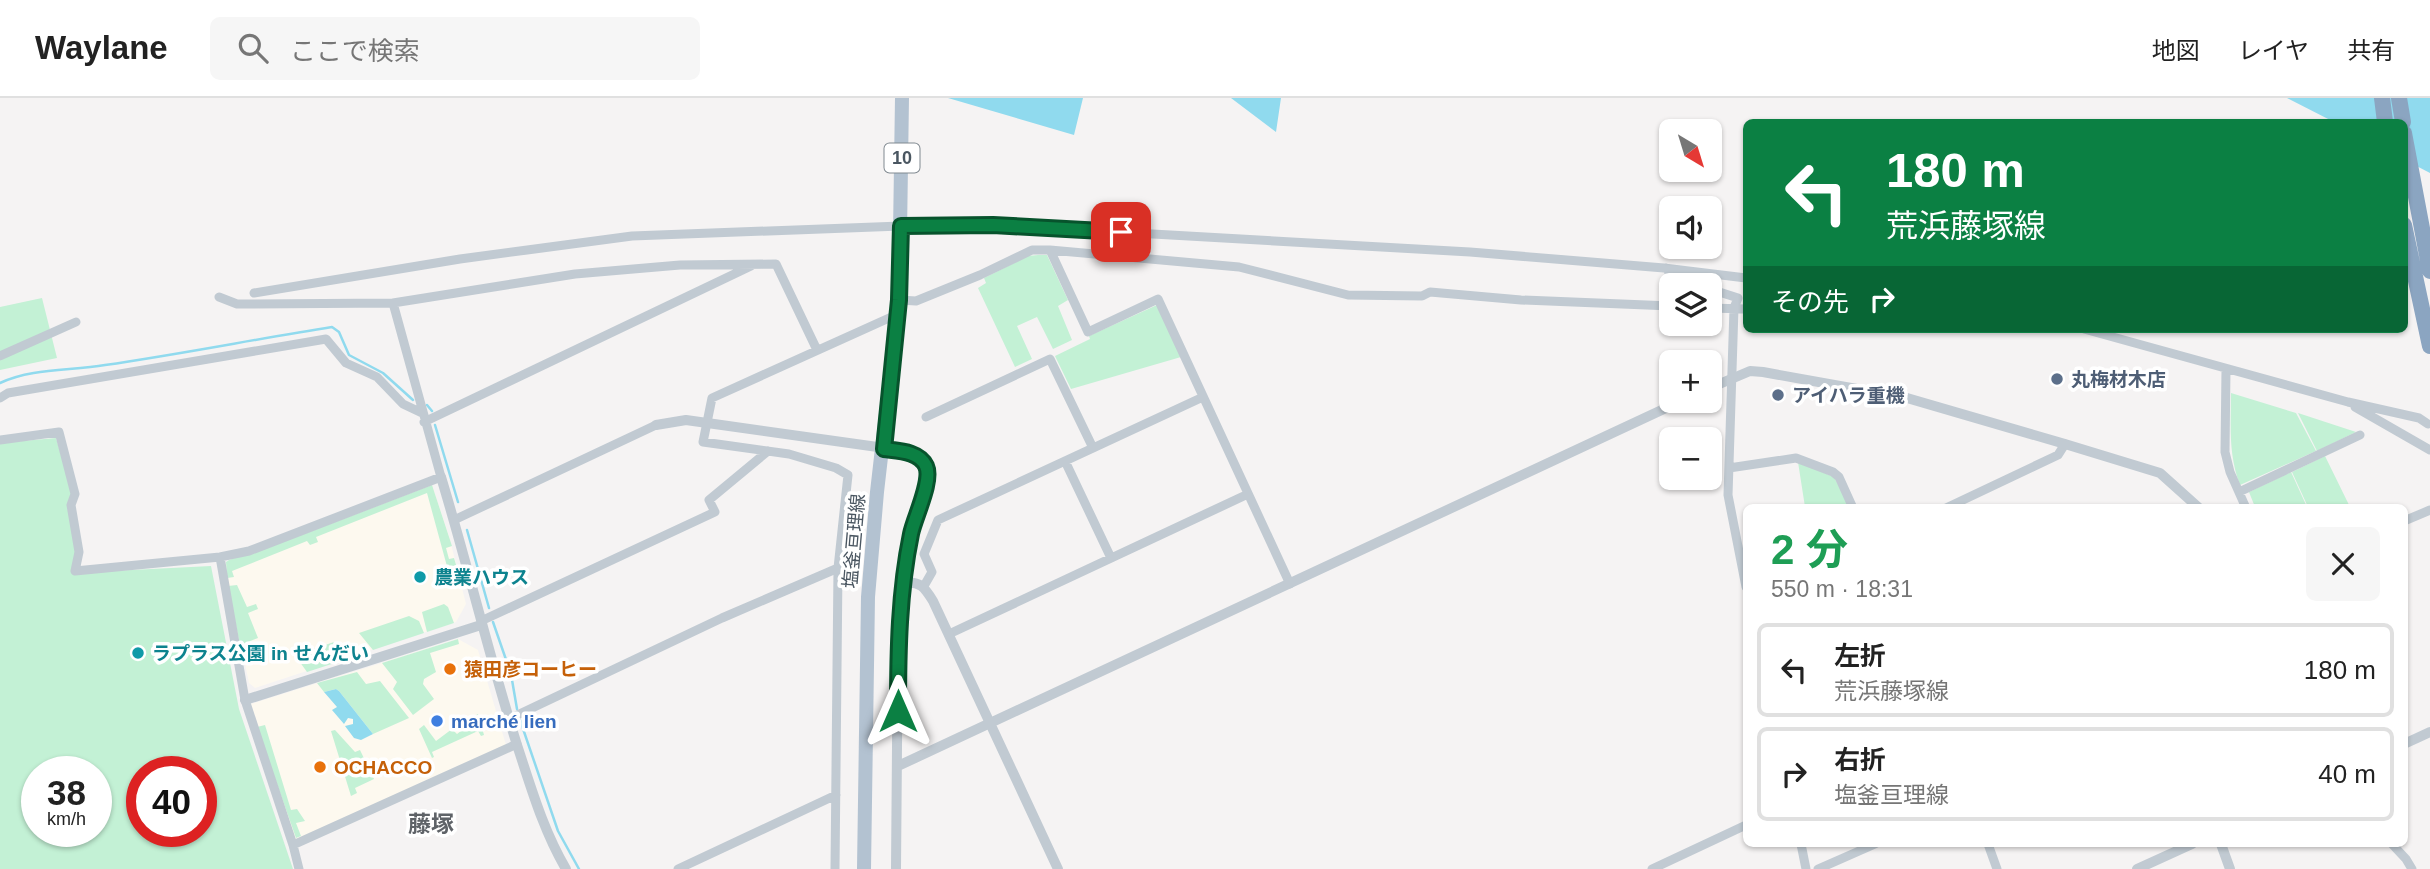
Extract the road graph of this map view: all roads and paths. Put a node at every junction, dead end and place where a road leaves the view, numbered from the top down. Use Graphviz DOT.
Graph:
graph roads {
  1 [pos="902,98"];
  2 [pos="2382,98"];
  3 [pos="2399,98"];
  4 [pos="2385,119"];
  5 [pos="2402,119"];
  6 [pos="2408,153"];
  7 [pos="901,221"];
  8 [pos="2408,244"];
  9 [pos="1050,250"];
  10 [pos="756,264"];
  11 [pos="1666,268"];
  12 [pos="2430,271"];
  13 [pos="1670,273"];
  14 [pos="1743,278"];
  15 [pos="1722,292"];
  16 [pos="254,293"];
  17 [pos="219,298"];
  18 [pos="1742,298"];
  19 [pos="393,303"];
  20 [pos="1659,306"];
  21 [pos="899,307"];
  22 [pos="1722,308"];
  23 [pos="1734,308"];
  24 [pos="1743,309"];
  25 [pos="76,323"];
  26 [pos="2098,333"];
  27 [pos="2430,346"];
  28 [pos="817,350"];
  29 [pos="0,356"];
  30 [pos="2226,369"];
  31 [pos="1733,377"];
  32 [pos="1722,382"];
  33 [pos="1203,397"];
  34 [pos="0,398"];
  35 [pos="2348,402"];
  36 [pos="1659,412"];
  37 [pos="423,417"];
  38 [pos="926,417"];
  39 [pos="705,422"];
  40 [pos="2428,424"];
  41 [pos="656,425"];
  42 [pos="2360,435"];
  43 [pos="0,440"];
  44 [pos="2066,443"];
  45 [pos="1093,448"];
  46 [pos="884,449"];
  47 [pos="768,451"];
  48 [pos="2429,453"];
  49 [pos="1065,461"];
  50 [pos="1729,468"];
  51 [pos="440,477"];
  52 [pos="2239,492"];
  53 [pos="1248,494"];
  54 [pos="1851,504"];
  55 [pos="1955,504"];
  56 [pos="2195,504"];
  57 [pos="2244,504"];
  58 [pos="2430,510"];
  59 [pos="454,520"];
  60 [pos="2408,520"];
  61 [pos="220,557"];
  62 [pos="1111,558"];
  63 [pos="838,568"];
  64 [pos="1743,572"];
  65 [pos="903,583"];
  66 [pos="1290,584"];
  67 [pos="924,586"];
  68 [pos="481,623"];
  69 [pos="948,634"];
  70 [pos="245,700"];
  71 [pos="509,719"];
  72 [pos="990,723"];
  73 [pos="2430,732"];
  74 [pos="2408,742"];
  75 [pos="517,744"];
  76 [pos="898,766"];
  77 [pos="836,795"];
  78 [pos="1743,826"];
  79 [pos="293,845"];
  80 [pos="1802,847"];
  81 [pos="1868,847"];
  82 [pos="1989,847"];
  83 [pos="2185,847"];
  84 [pos="2222,847"];
  85 [pos="2395,847"];
  86 [pos="299,869"];
  87 [pos="566,869"];
  88 [pos="678,869"];
  89 [pos="835,869"];
  90 [pos="864,869"];
  91 [pos="896,869"];
  92 [pos="1058,869"];
  93 [pos="1652,869"];
  94 [pos="1806,869"];
  95 [pos="1818,869"];
  96 [pos="1997,869"];
  97 [pos="2137,869"];
  98 [pos="2230,869"];
  99 [pos="2412,869"];
  1 -- 7 [label="main road, 10"];
  2 -- 4 [label="highway"];
  3 -- 5 [label="highway"];
  6 -- 12 [label="highway"];
  7 -- 11 [label="street"];
  7 -- 16 [label="street"];
  7 -- 21 [label="main road, 塩釜亘理線 / 10"];
  8 -- 27 [label="highway"];
  9 -- 20 [label="street"];
  9 -- 21 [label="street"];
  9 -- 33 [label="street"];
  10 -- 19 [label="street"];
  10 -- 28 [label="street"];
  10 -- 37 [label="street"];
  11 -- 13 [label="street"];
  11 -- 14 [label="street"];
  15 -- 18 [label="street"];
  17 -- 19 [label="street"];
  18 -- 23 [label="street"];
  19 -- 37 [label="street"];
  21 -- 28 [label="street"];
  21 -- 46 [label="main road, 塩釜亘理線 / 10"];
  22 -- 23 [label="street"];
  23 -- 24 [label="street"];
  23 -- 31 [label="street"];
  25 -- 29 [label="street"];
  26 -- 30 [label="street"];
  28 -- 39 [label="street"];
  30 -- 35 [label="street"];
  30 -- 52 [label="street"];
  31 -- 32 [label="street"];
  31 -- 44 [label="street"];
  31 -- 50 [label="street"];
  33 -- 45 [label="street"];
  33 -- 53 [label="street"];
  34 -- 37 [label="street"];
  35 -- 40 [label="street"];
  35 -- 48 [label="street"];
  36 -- 66 [label="street"];
  37 -- 51 [label="street"];
  38 -- 45 [label="street"];
  39 -- 41 [label="street"];
  39 -- 46 [label="street"];
  39 -- 47 [label="street"];
  41 -- 59 [label="street"];
  42 -- 52 [label="street"];
  43 -- 61 [label="street"];
  44 -- 55 [label="street"];
  44 -- 56 [label="street"];
  45 -- 49 [label="street"];
  46 -- 65 [label="street"];
  46 -- 90 [label="main road, 塩釜亘理線 / 10"];
  47 -- 63 [label="street"];
  47 -- 68 [label="street"];
  49 -- 62 [label="street"];
  49 -- 67 [label="street"];
  50 -- 54 [label="street"];
  50 -- 64 [label="street"];
  51 -- 59 [label="street"];
  51 -- 61 [label="street"];
  52 -- 57 [label="street"];
  53 -- 62 [label="street"];
  53 -- 66 [label="street"];
  58 -- 60 [label="street"];
  59 -- 68 [label="street"];
  61 -- 70 [label="street"];
  62 -- 69 [label="street"];
  63 -- 71 [label="street"];
  63 -- 77 [label="street"];
  65 -- 67 [label="street"];
  65 -- 76 [label="street"];
  66 -- 72 [label="street"];
  67 -- 69 [label="street"];
  68 -- 70 [label="street"];
  68 -- 71 [label="street"];
  69 -- 72 [label="street"];
  70 -- 79 [label="street"];
  71 -- 75 [label="street"];
  72 -- 76 [label="street"];
  72 -- 92 [label="street"];
  73 -- 74 [label="street"];
  75 -- 79 [label="street"];
  75 -- 87 [label="street"];
  76 -- 91 [label="street"];
  77 -- 88 [label="street"];
  77 -- 89 [label="street"];
  78 -- 93 [label="street"];
  79 -- 86 [label="street"];
  80 -- 94 [label="street"];
  81 -- 95 [label="street"];
  82 -- 96 [label="street"];
  83 -- 97 [label="street"];
  84 -- 98 [label="street"];
  85 -- 99 [label="street"];
}
